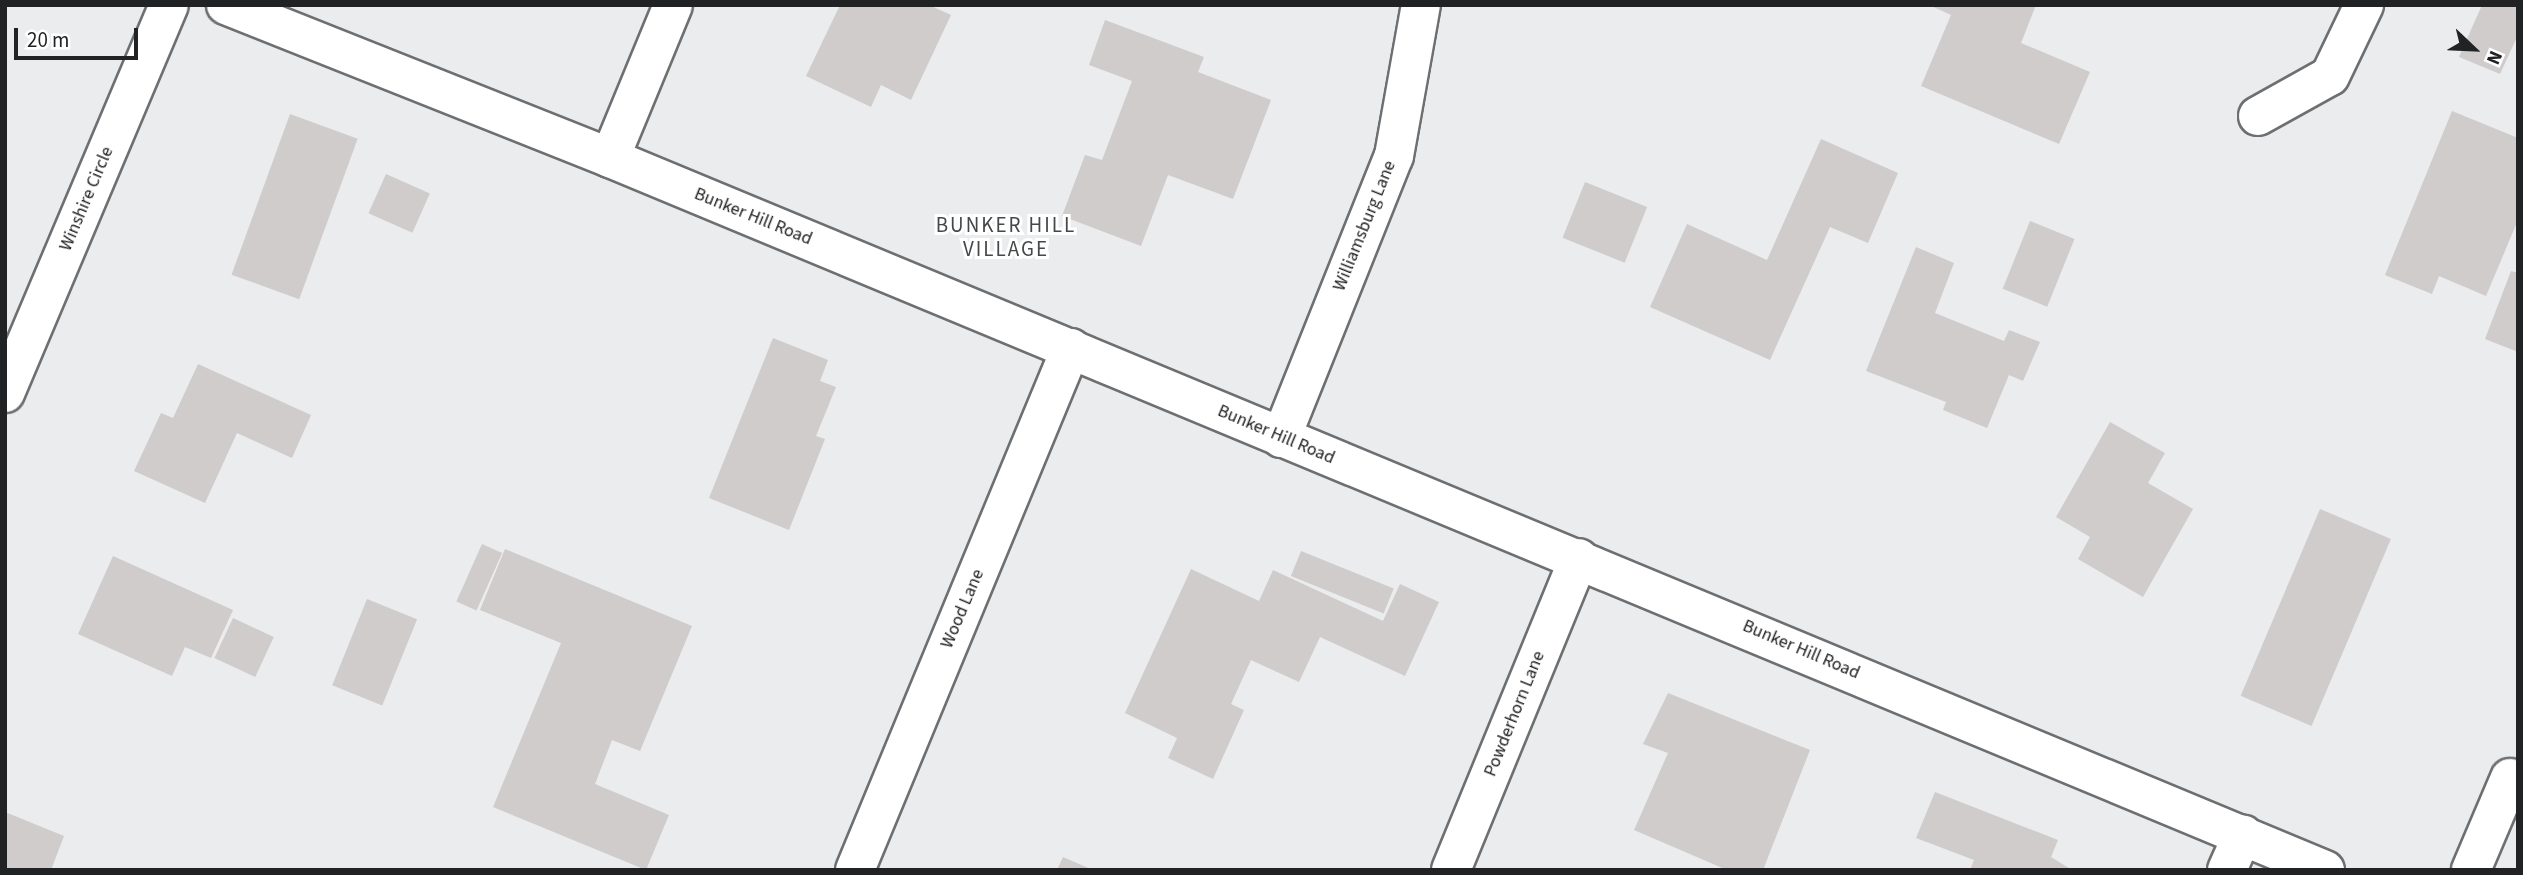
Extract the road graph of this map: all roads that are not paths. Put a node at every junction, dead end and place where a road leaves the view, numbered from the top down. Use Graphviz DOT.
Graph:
graph roads {
  1 [pos="169,5"];
  2 [pos="226,5"];
  3 [pos="673,5"];
  4 [pos="1421,5"];
  5 [pos="2364,5"];
  6 [pos="2258,116"];
  7 [pos="610,158"];
  8 [pos="1071,348"];
  9 [pos="5,393"];
  10 [pos="1281,438"];
  11 [pos="1579,558"];
  12 [pos="2510,778"];
  13 [pos="2243,834"];
  14 [pos="855,870"];
  15 [pos="1451,870"];
  16 [pos="2227,870"];
  17 [pos="2325,870"];
  18 [pos="2471,870"];
  1 -- 9 [label="street, Winshire Circle"];
  2 -- 7 [label="street, Bunker Hill Road"];
  3 -- 7 [label="street"];
  4 -- 10 [label="street, Williamsburg Lane"];
  5 -- 6 [label="street"];
  7 -- 8 [label="street, Bunker Hill Road"];
  8 -- 10 [label="street, Bunker Hill Road"];
  8 -- 14 [label="street, Wood Lane"];
  10 -- 11 [label="street, Bunker Hill Road"];
  11 -- 13 [label="street, Bunker Hill Road"];
  11 -- 15 [label="street, Powderhorn Lane"];
  12 -- 18 [label="street"];
  13 -- 16 [label="street"];
  13 -- 17 [label="street, Bunker Hill Road"];
}
